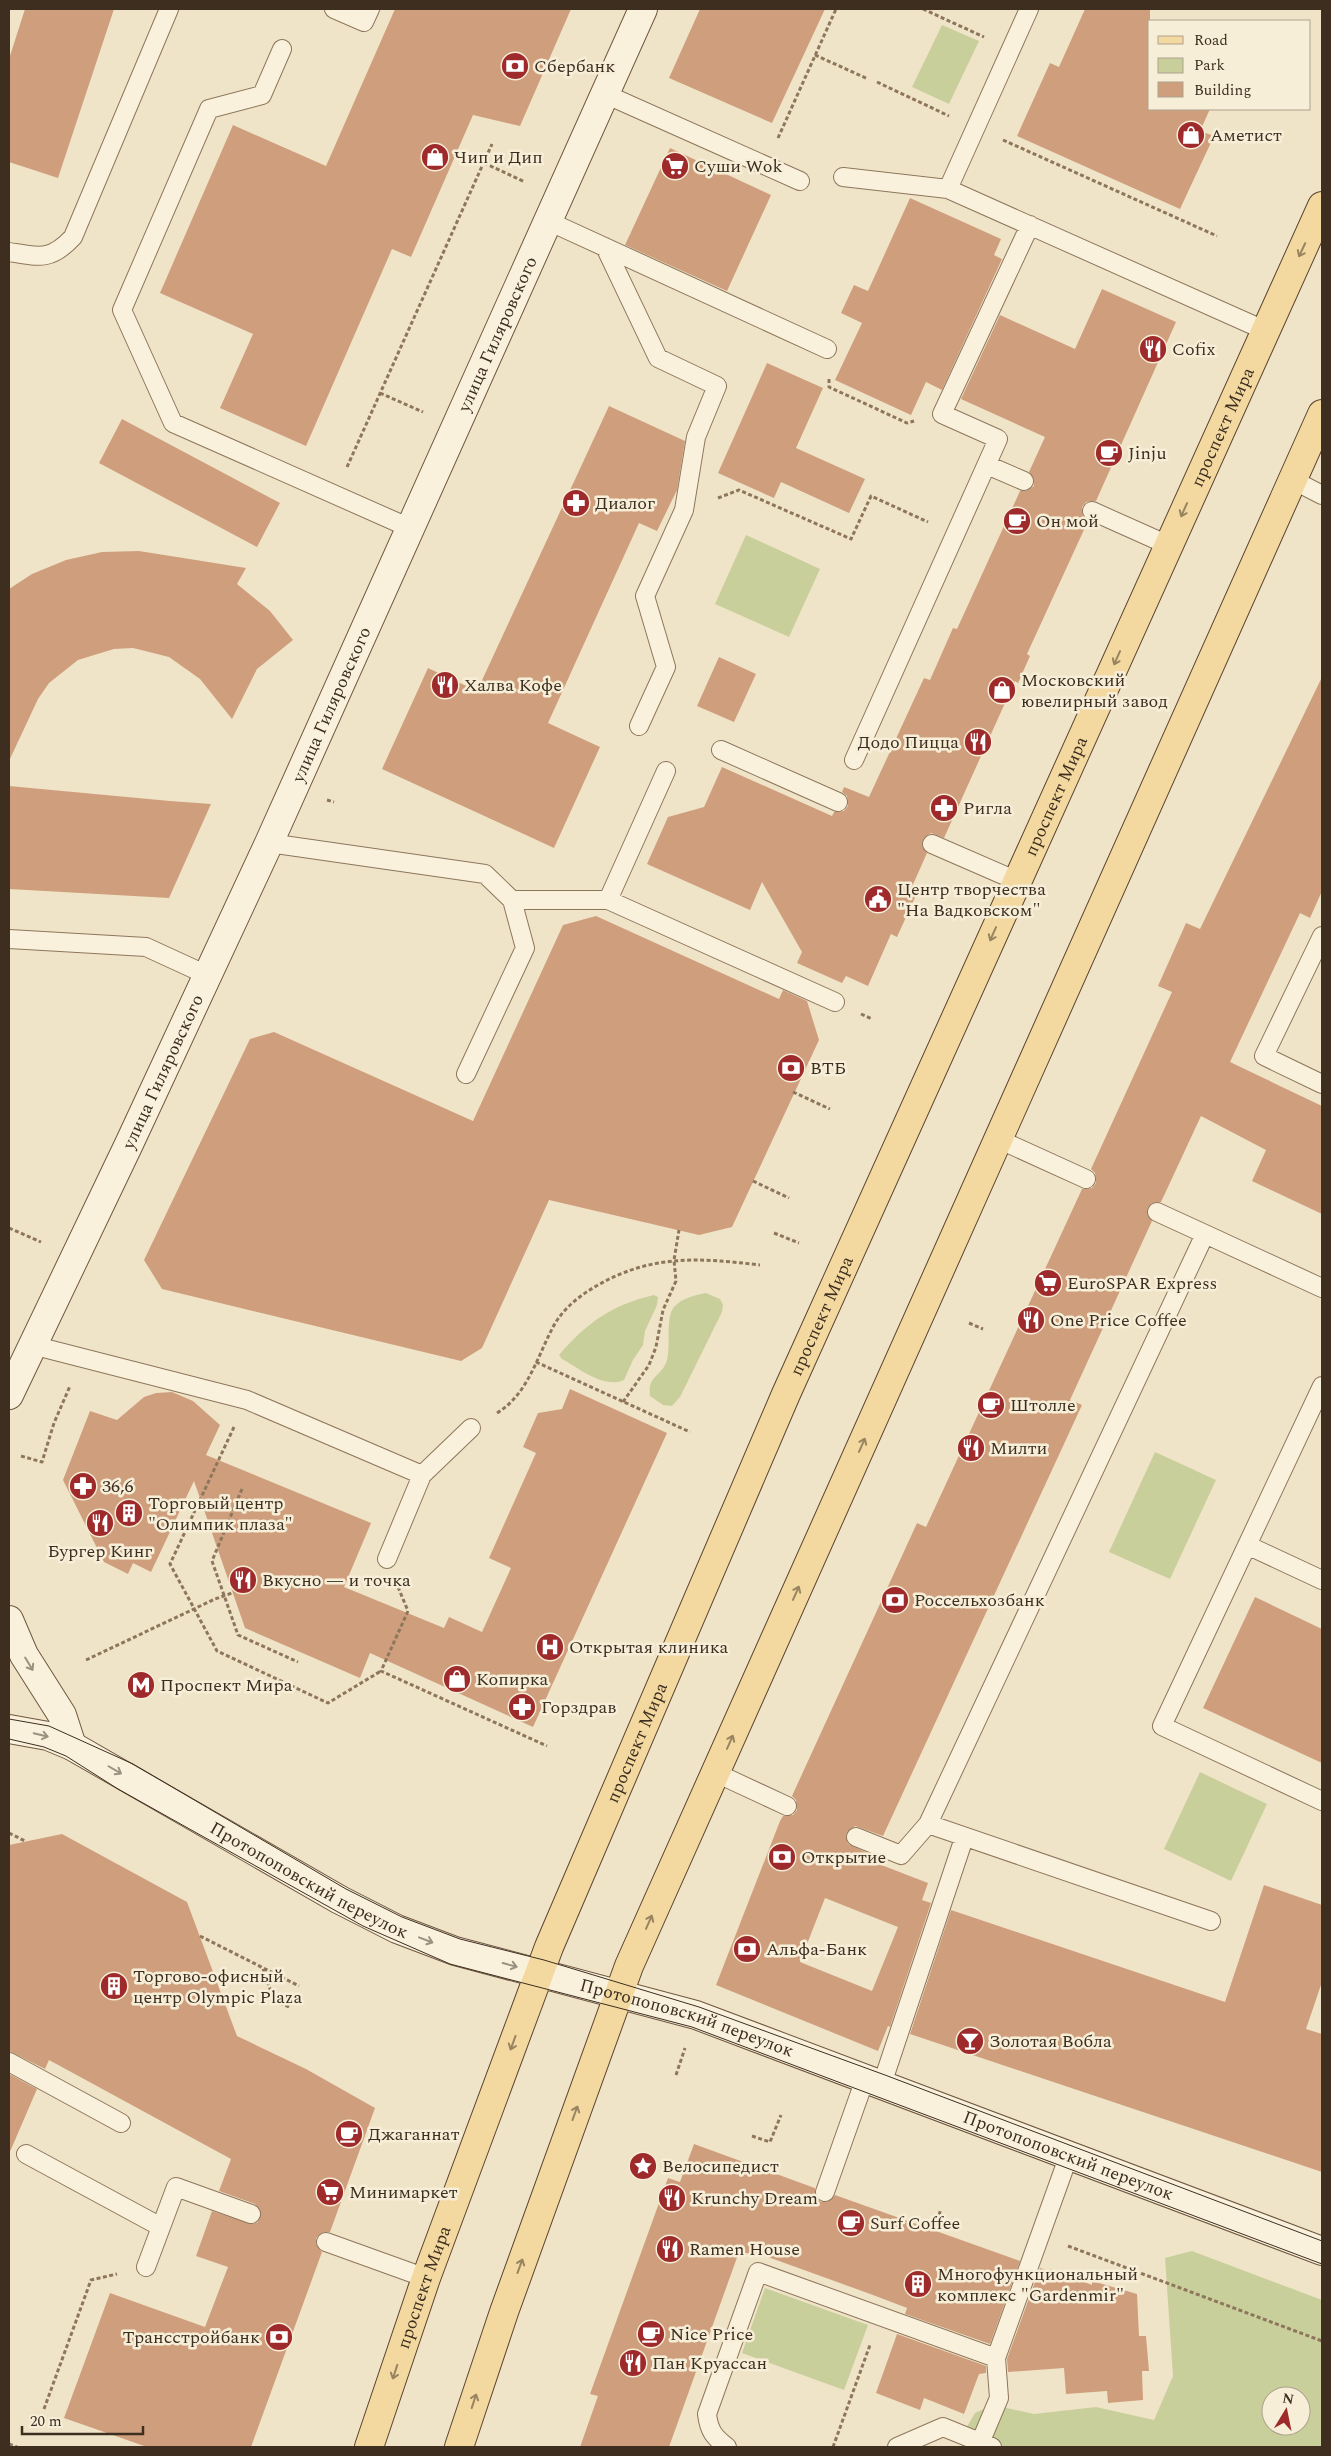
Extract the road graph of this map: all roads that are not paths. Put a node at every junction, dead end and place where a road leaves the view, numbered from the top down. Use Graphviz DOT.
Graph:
graph roads {
  1 [pos="169,9"];
  2 [pos="334,9"];
  3 [pos="370,9"];
  4 [pos="643,9"];
  5 [pos="1029,9"];
  6 [pos="282,49"];
  7 [pos="605,94"];
  8 [pos="843,177"];
  9 [pos="800,181"];
  10 [pos="948,189"];
  11 [pos="1322,206"];
  12 [pos="548,221"];
  13 [pos="1030,225"];
  14 [pos="605,247"];
  15 [pos="9,252"];
  16 [pos="1264,330"];
  17 [pos="827,349"];
  18 [pos="1322,414"];
  19 [pos="987,465"];
  20 [pos="1293,480"];
  21 [pos="1024,481"];
  22 [pos="1322,495"];
  23 [pos="1092,511"];
  24 [pos="410,528"];
  25 [pos="1168,545"];
  26 [pos="639,726"];
  27 [pos="721,750"];
  28 [pos="854,760"];
  29 [pos="666,771"];
  30 [pos="838,802"];
  31 [pos="269,843"];
  32 [pos="932,844"];
  33 [pos="1017,881"];
  34 [pos="512,900"];
  35 [pos="608,900"];
  36 [pos="1322,936"];
  37 [pos="9,939"];
  38 [pos="207,975"];
  39 [pos="835,1002"];
  40 [pos="466,1074"];
  41 [pos="1322,1084"];
  42 [pos="998,1139"];
  43 [pos="1086,1180"];
  44 [pos="1157,1212"];
  45 [pos="1205,1234"];
  46 [pos="1322,1288"];
  47 [pos="32,1345"];
  48 [pos="1322,1386"];
  49 [pos="9,1395"];
  50 [pos="1318,1408"];
  51 [pos="471,1428"];
  52 [pos="422,1475"];
  53 [pos="1247,1545"];
  54 [pos="387,1559"];
  55 [pos="1322,1580"];
  56 [pos="9,1620"];
  57 [pos="9,1729"];
  58 [pos="72,1746"];
  59 [pos="716,1772"];
  60 [pos="1322,1801"];
  61 [pos="787,1806"];
  62 [pos="928,1824"];
  63 [pos="856,1837"];
  64 [pos="964,1838"];
  65 [pos="1211,1921"];
  66 [pos="539,1972"];
  67 [pos="618,1995"];
  68 [pos="9,2062"];
  69 [pos="874,2082"];
  70 [pos="121,2123"];
  71 [pos="26,2154"];
  72 [pos="1069,2155"];
  73 [pos="825,2192"];
  74 [pos="251,2214"];
  75 [pos="161,2227"];
  76 [pos="326,2242"];
  77 [pos="1322,2251"];
  78 [pos="146,2267"];
  79 [pos="426,2278"];
  80 [pos="996,2358"];
  81 [pos="986,2445"];
  82 [pos="369,2447"];
  83 [pos="459,2447"];
  84 [pos="727,2447"];
  85 [pos="898,2447"];
  1 -- 15 [label="lane"];
  2 -- 3 [label="lane"];
  4 -- 7 [label="street, улица Гиляровского"];
  5 -- 10 [label="lane"];
  6 -- 24 [label="lane"];
  7 -- 9 [label="lane"];
  7 -- 12 [label="street, улица Гиляровского"];
  8 -- 10 [label="lane"];
  10 -- 13 [label="lane"];
  11 -- 16 [label="main road, проспект Мира, one-way"];
  12 -- 14 [label="lane"];
  12 -- 24 [label="street, улица Гиляровского"];
  13 -- 16 [label="lane"];
  13 -- 19 [label="lane"];
  14 -- 17 [label="lane"];
  14 -- 26 [label="lane"];
  16 -- 25 [label="main road, проспект Мира, one-way"];
  18 -- 20 [label="main road"];
  19 -- 21 [label="lane"];
  19 -- 28 [label="lane"];
  20 -- 22 [label="lane"];
  20 -- 42 [label="main road"];
  23 -- 25 [label="lane"];
  24 -- 31 [label="street, улица Гиляровского"];
  25 -- 33 [label="main road, проспект Мира, one-way"];
  27 -- 30 [label="lane"];
  29 -- 35 [label="lane"];
  31 -- 34 [label="lane"];
  31 -- 38 [label="street, улица Гиляровского"];
  32 -- 33 [label="lane"];
  33 -- 66 [label="main road, проспект Мира, one-way"];
  34 -- 35 [label="lane"];
  34 -- 40 [label="lane"];
  35 -- 39 [label="lane"];
  36 -- 41 [label="lane"];
  37 -- 38 [label="lane"];
  38 -- 47 [label="street, улица Гиляровского"];
  42 -- 43 [label="lane"];
  59 -- 42 [label="main road, one-way"];
  44 -- 45 [label="lane"];
  45 -- 46 [label="lane"];
  45 -- 62 [label="lane"];
  47 -- 49 [label="street, улица Гиляровского"];
  47 -- 52 [label="lane"];
  48 -- 50 [label="lane"];
  50 -- 53 [label="lane"];
  51 -- 52 [label="lane"];
  52 -- 54 [label="lane"];
  53 -- 55 [label="lane"];
  53 -- 60 [label="lane"];
  56 -- 58 [label="street, one-way"];
  57 -- 58 [label="street, one-way"];
  58 -- 66 [label="street, Протопоповский переулок, one-way"];
  59 -- 61 [label="lane"];
  67 -- 59 [label="main road, one-way"];
  62 -- 63 [label="lane"];
  62 -- 64 [label="lane"];
  64 -- 65 [label="lane"];
  64 -- 69 [label="lane"];
  66 -- 67 [label="street, Протопоповский переулок"];
  66 -- 79 [label="main road, проспект Мира, one-way"];
  67 -- 69 [label="street, Протопоповский переулок"];
  83 -- 67 [label="main road, one-way"];
  68 -- 70 [label="lane"];
  69 -- 72 [label="street, Протопоповский переулок"];
  69 -- 73 [label="lane"];
  71 -- 75 [label="lane"];
  72 -- 77 [label="street, Протопоповский переулок"];
  72 -- 80 [label="lane"];
  74 -- 75 [label="lane"];
  75 -- 78 [label="lane"];
  76 -- 79 [label="lane"];
  79 -- 82 [label="main road, проспект Мира, one-way"];
  80 -- 81 [label="lane"];
  80 -- 84 [label="lane"];
  81 -- 85 [label="lane"];
}
